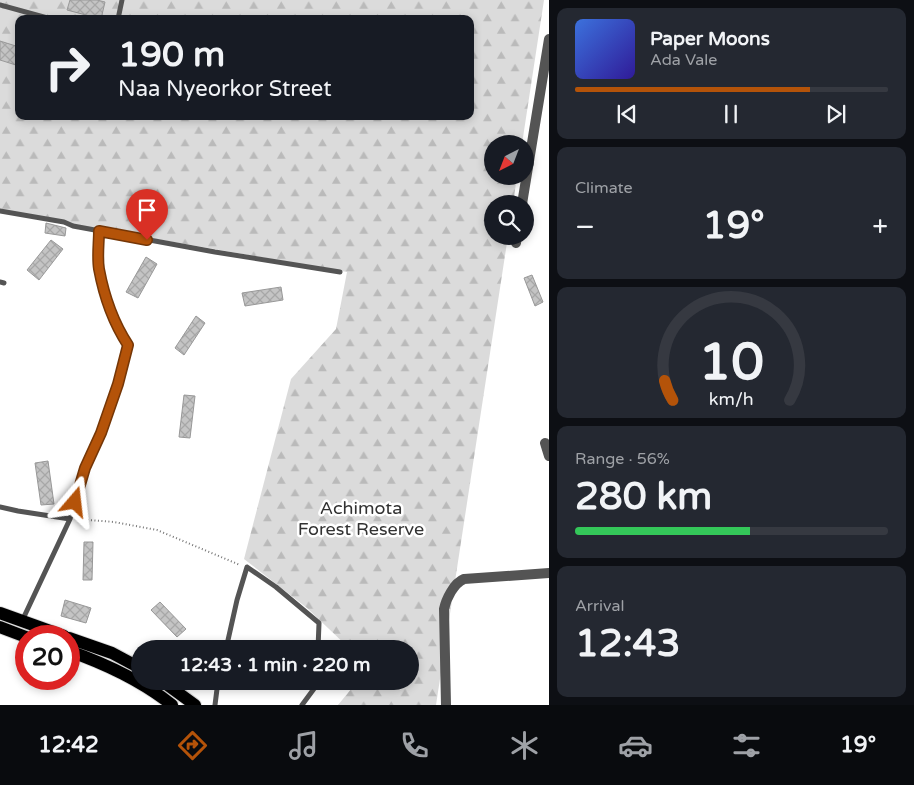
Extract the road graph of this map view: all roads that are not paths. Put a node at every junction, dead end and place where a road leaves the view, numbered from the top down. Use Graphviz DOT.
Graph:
graph roads {
  1 [pos="122,0"];
  2 [pos="0,6"];
  3 [pos="35,15"];
  4 [pos="119,15"];
  5 [pos="549,39"];
  6 [pos="523,195"];
  7 [pos="0,211"];
  8 [pos="99,231"];
  9 [pos="340,272"];
  10 [pos="545,443"];
  11 [pos="549,456"];
  12 [pos="0,507"];
  13 [pos="70,519"];
  14 [pos="549,573"];
  15 [pos="0,613"];
  16 [pos="22,622"];
  17 [pos="31,625"];
  18 [pos="0,628"];
  19 [pos="15,633"];
  20 [pos="228,640"];
  21 [pos="318,640"];
  22 [pos="80,642"];
  23 [pos="80,656"];
  24 [pos="131,663"];
  25 [pos="175,690"];
  26 [pos="217,690"];
  27 [pos="313,690"];
  28 [pos="172,705"];
  29 [pos="195,705"];
  30 [pos="215,705"];
  31 [pos="302,705"];
  32 [pos="446,705"];
  1 -- 4 [label="lane"];
  2 -- 3 [label="lane"];
  5 -- 6 [label="street"];
  7 -- 8 [label="lane"];
  8 -- 9 [label="lane"];
  8 -- 13 [label="lane"];
  10 -- 11 [label="street"];
  12 -- 13 [label="lane"];
  13 -- 16 [label="lane"];
  14 -- 32 [label="street"];
  15 -- 16 [label="main road"];
  16 -- 17 [label="main road"];
  18 -- 19 [label="main road"];
  20 -- 21 [label="lane"];
  22 -- 24 [label="main road"];
  23 -- 28 [label="main road"];
  25 -- 29 [label="main road"];
  26 -- 30 [label="lane"];
  27 -- 31 [label="lane"];
}
